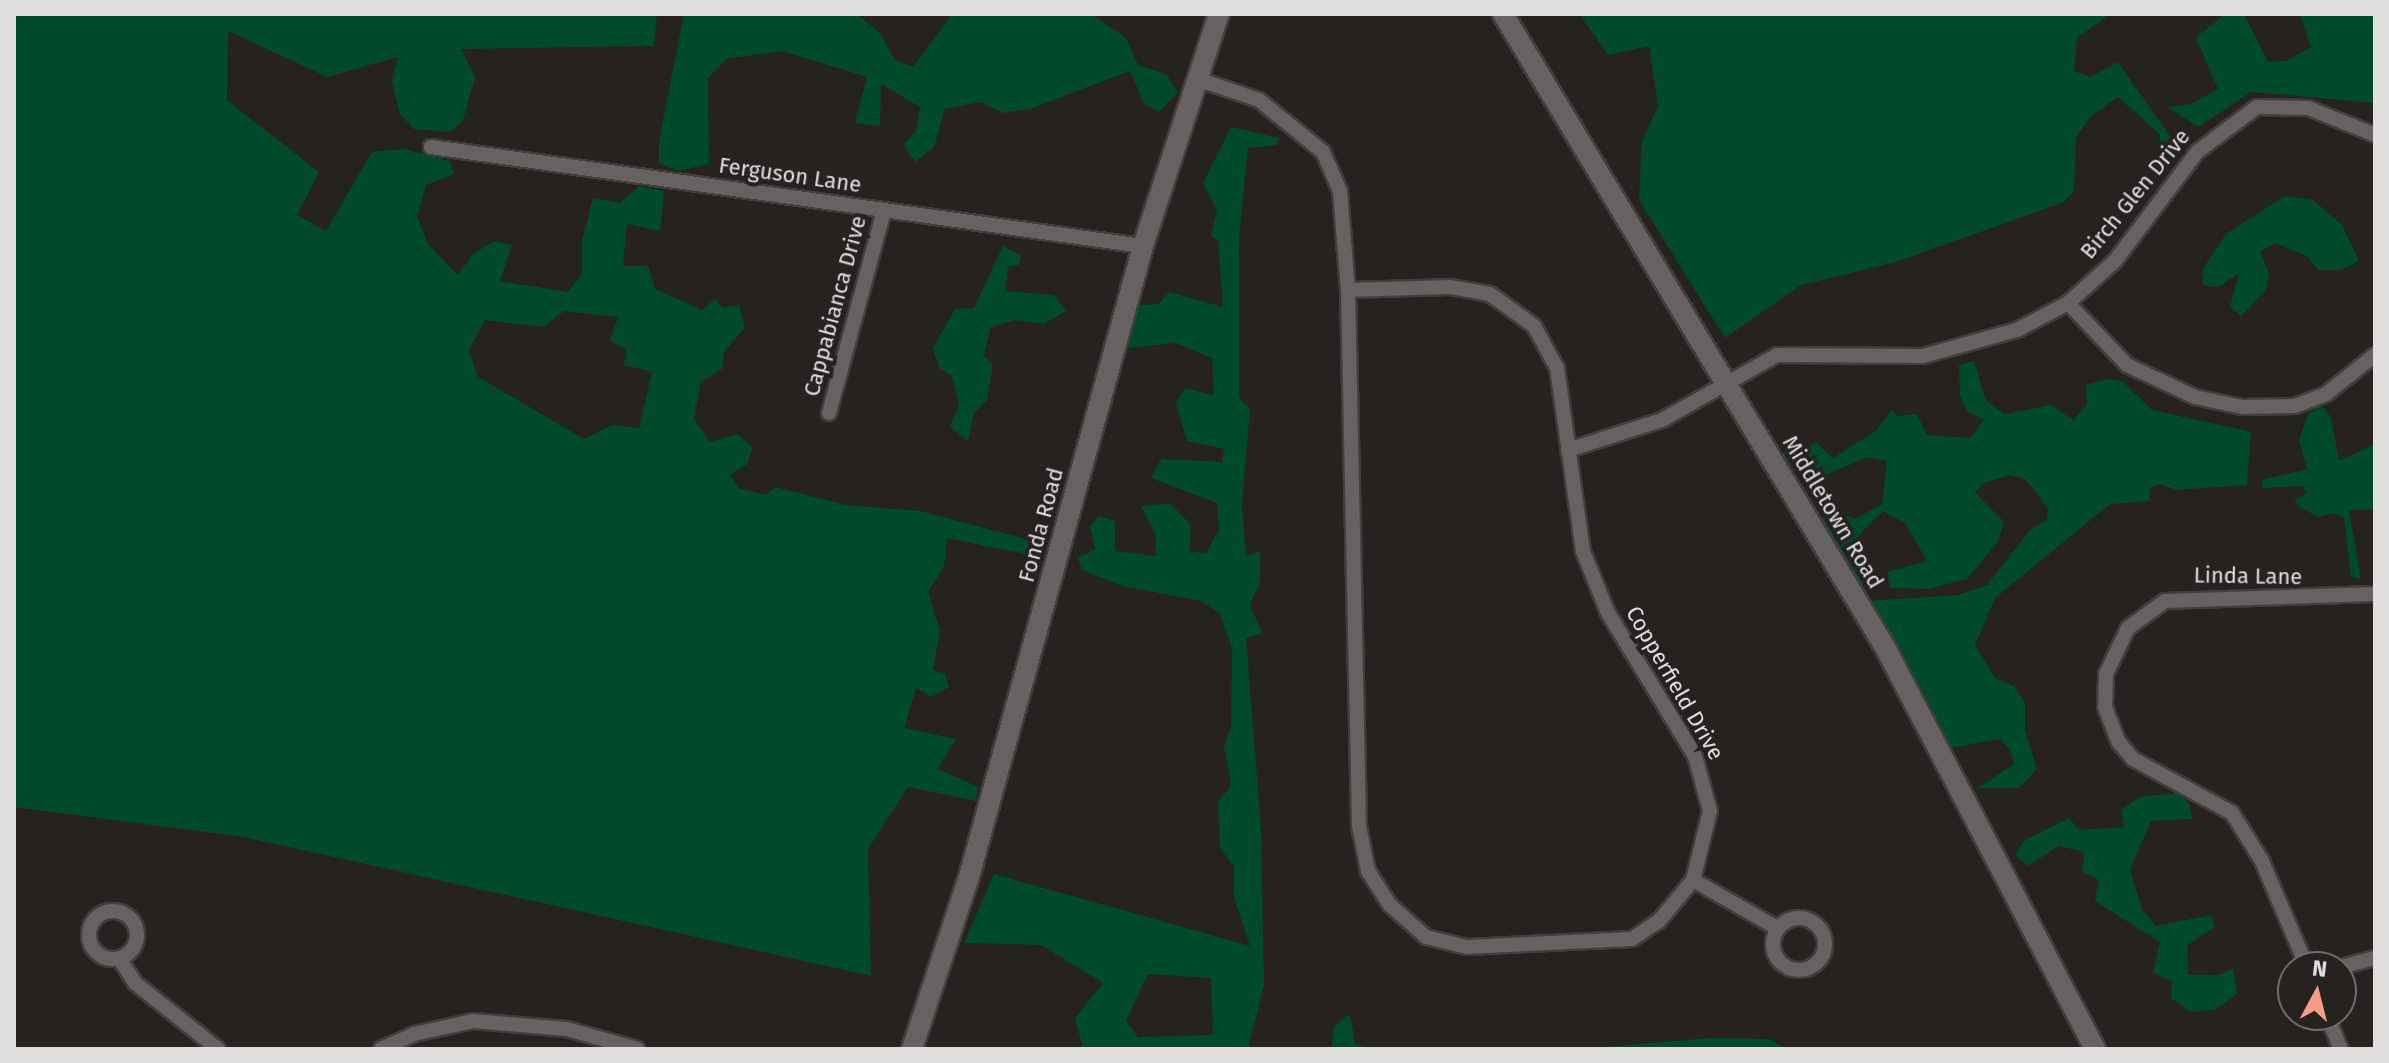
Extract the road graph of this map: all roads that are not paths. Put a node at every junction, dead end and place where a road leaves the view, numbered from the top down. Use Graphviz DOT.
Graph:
graph roads {
  1 [pos="1219,14"];
  2 [pos="1503,14"];
  3 [pos="1197,79"];
  4 [pos="2375,135"];
  5 [pos="431,147"];
  6 [pos="884,211"];
  7 [pos="1143,246"];
  8 [pos="1348,290"];
  9 [pos="2068,303"];
  10 [pos="2375,355"];
  11 [pos="1727,382"];
  12 [pos="829,413"];
  13 [pos="1568,450"];
  14 [pos="2375,594"];
  15 [pos="1693,880"];
  16 [pos="1777,928"];
  17 [pos="2300,951"];
  18 [pos="119,958"];
  19 [pos="218,1049"];
  20 [pos="381,1049"];
  21 [pos="637,1049"];
  22 [pos="912,1049"];
  23 [pos="2095,1049"];
  1 -- 3 [label="street, Fonda Road"];
  2 -- 11 [label="street, Middletown Road"];
  3 -- 7 [label="street, Fonda Road"];
  3 -- 8 [label="street, Copperfield Drive"];
  4 -- 9 [label="street, Birch Glen Drive"];
  5 -- 6 [label="street, Ferguson Lane"];
  6 -- 7 [label="street, Ferguson Lane"];
  6 -- 12 [label="street, Cappabianca Drive"];
  7 -- 22 [label="street, Fonda Road"];
  8 -- 13 [label="street, Copperfield Drive"];
  8 -- 15 [label="street, Copperfield Drive"];
  9 -- 10 [label="street"];
  9 -- 11 [label="street, Birch Glen Drive"];
  11 -- 13 [label="street, Birch Glen Drive"];
  11 -- 23 [label="street, Middletown Road"];
  13 -- 15 [label="street, Copperfield Drive"];
  14 -- 17 [label="street, Linda Lane"];
  15 -- 16 [label="street"];
  18 -- 19 [label="street"];
  20 -- 21 [label="street"];
}
